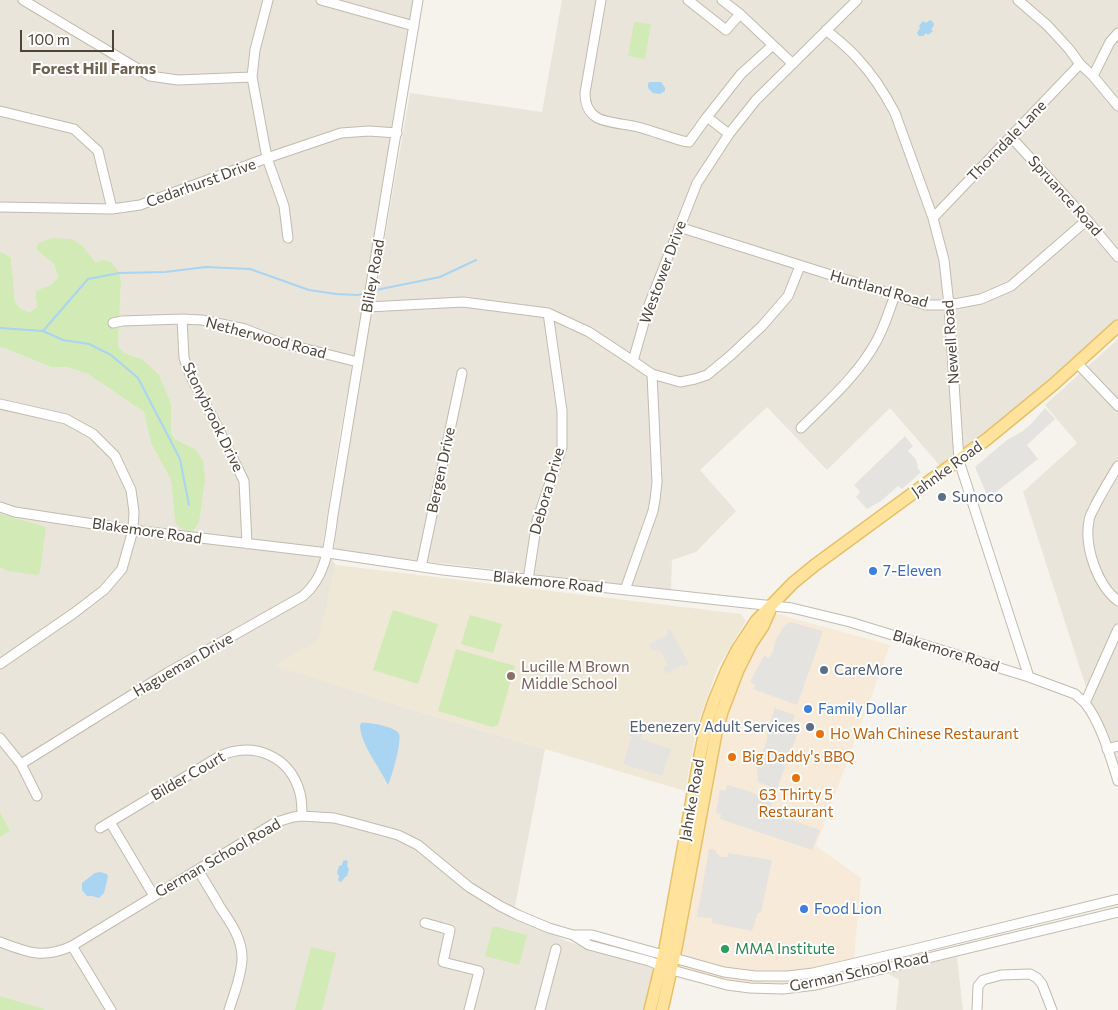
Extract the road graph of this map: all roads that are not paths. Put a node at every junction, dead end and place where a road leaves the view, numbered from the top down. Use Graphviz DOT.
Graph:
graph roads {
  1 [pos="23,0"];
  2 [pos="268,0"];
  3 [pos="321,0"];
  4 [pos="418,0"];
  5 [pos="601,0"];
  6 [pos="688,0"];
  7 [pos="722,0"];
  8 [pos="857,0"];
  9 [pos="1018,0"];
  10 [pos="740,14"];
  11 [pos="414,26"];
  12 [pos="826,30"];
  13 [pos="1118,33"];
  14 [pos="774,45"];
  15 [pos="793,64"];
  16 [pos="1080,64"];
  17 [pos="1094,76"];
  18 [pos="252,77"];
  19 [pos="1118,106"];
  20 [pos="0,111"];
  21 [pos="707,117"];
  22 [pos="397,134"];
  23 [pos="729,134"];
  24 [pos="1011,136"];
  25 [pos="267,158"];
  26 [pos="0,208"];
  27 [pos="112,209"];
  28 [pos="934,218"];
  29 [pos="1087,220"];
  30 [pos="679,227"];
  31 [pos="288,238"];
  32 [pos="1118,257"];
  33 [pos="800,266"];
  34 [pos="895,295"];
  35 [pos="948,305"];
  36 [pos="368,308"];
  37 [pos="548,313"];
  38 [pos="182,319"];
  39 [pos="114,323"];
  40 [pos="1118,326"];
  41 [pos="634,361"];
  42 [pos="358,362"];
  43 [pos="1077,363"];
  44 [pos="462,374"];
  45 [pos="652,374"];
  46 [pos="0,404"];
  47 [pos="1118,406"];
  48 [pos="801,428"];
  49 [pos="959,461"];
  50 [pos="1118,466"];
  51 [pos="0,507"];
  52 [pos="133,530"];
  53 [pos="247,544"];
  54 [pos="328,553"];
  55 [pos="421,567"];
  56 [pos="528,580"];
  57 [pos="625,590"];
  58 [pos="1118,601"];
  59 [pos="772,606"];
  60 [pos="1118,629"];
  61 [pos="0,662"];
  62 [pos="1028,676"];
  63 [pos="1085,703"];
  64 [pos="0,738"];
  65 [pos="1118,746"];
  66 [pos="1107,749"];
  67 [pos="21,764"];
  68 [pos="1118,781"];
  69 [pos="37,796"];
  70 [pos="302,816"];
  71 [pos="110,822"];
  72 [pos="100,828"];
  73 [pos="198,870"];
  74 [pos="154,896"];
  75 [pos="1118,900"];
  76 [pos="1118,912"];
  77 [pos="424,923"];
  78 [pos="0,942"];
  79 [pos="72,946"];
  80 [pos="556,949"];
  81 [pos="668,962"];
  82 [pos="111,1010"];
  83 [pos="229,1010"];
  84 [pos="469,1010"];
  85 [pos="540,1010"];
  86 [pos="650,1010"];
  87 [pos="662,1010"];
  88 [pos="977,1010"];
  89 [pos="1052,1010"];
  1 -- 18 [label="street"];
  2 -- 18 [label="street"];
  3 -- 11 [label="street"];
  4 -- 11 [label="street, Bliley Road"];
  5 -- 21 [label="street"];
  6 -- 10 [label="street"];
  7 -- 10 [label="street"];
  8 -- 12 [label="street, Westower Drive"];
  9 -- 16 [label="street"];
  10 -- 14 [label="street"];
  11 -- 22 [label="street, Bliley Road"];
  12 -- 15 [label="street, Westower Drive"];
  12 -- 28 [label="street, Newell Road"];
  13 -- 17 [label="street"];
  14 -- 15 [label="street"];
  14 -- 21 [label="street"];
  15 -- 23 [label="street, Westower Drive"];
  16 -- 17 [label="street"];
  16 -- 24 [label="street, Thorndale Lane"];
  17 -- 19 [label="street"];
  18 -- 25 [label="street"];
  20 -- 27 [label="street"];
  21 -- 23 [label="street"];
  22 -- 25 [label="street, Cedarhurst Drive"];
  22 -- 36 [label="street, Bliley Road"];
  23 -- 30 [label="street, Westower Drive"];
  24 -- 28 [label="street, Thorndale Lane"];
  24 -- 29 [label="street, Spruance Road"];
  25 -- 27 [label="street, Cedarhurst Drive"];
  25 -- 31 [label="street"];
  26 -- 27 [label="street, Cedarhurst Drive"];
  28 -- 35 [label="street, Newell Road"];
  29 -- 32 [label="street, Spruance Road"];
  29 -- 35 [label="street, Huntland Road"];
  30 -- 33 [label="street, Huntland Road"];
  30 -- 41 [label="street, Westower Drive"];
  33 -- 34 [label="street, Huntland Road"];
  33 -- 45 [label="street"];
  34 -- 35 [label="street, Huntland Road"];
  34 -- 48 [label="street"];
  35 -- 49 [label="street, Newell Road"];
  36 -- 37 [label="street"];
  36 -- 42 [label="street, Bliley Road"];
  37 -- 41 [label="street"];
  37 -- 56 [label="street, Debora Drive"];
  38 -- 39 [label="street, Netherwood Road"];
  38 -- 42 [label="street, Netherwood Road"];
  38 -- 53 [label="street, Stonybrook Drive"];
  40 -- 43 [label="main road, Jahnke Road"];
  41 -- 45 [label="street"];
  42 -- 54 [label="street, Bliley Road"];
  43 -- 47 [label="street"];
  43 -- 49 [label="main road, Jahnke Road"];
  44 -- 55 [label="street, Bergen Drive"];
  45 -- 57 [label="street"];
  46 -- 52 [label="street"];
  49 -- 59 [label="main road, Jahnke Road"];
  49 -- 62 [label="street, Newell Road"];
  50 -- 58 [label="street"];
  51 -- 52 [label="street, Blakemore Road"];
  52 -- 53 [label="street, Blakemore Road"];
  52 -- 61 [label="street"];
  53 -- 54 [label="street, Blakemore Road"];
  54 -- 55 [label="street, Blakemore Road"];
  54 -- 67 [label="street, Hagueman Drive"];
  55 -- 56 [label="street, Blakemore Road"];
  56 -- 57 [label="street, Blakemore Road"];
  57 -- 59 [label="street, Blakemore Road"];
  59 -- 62 [label="street, Blakemore Road"];
  59 -- 81 [label="main road, Jahnke Road"];
  60 -- 63 [label="street"];
  62 -- 63 [label="street, Blakemore Road"];
  63 -- 66 [label="street"];
  64 -- 67 [label="street"];
  65 -- 66 [label="street"];
  66 -- 68 [label="street"];
  67 -- 69 [label="street"];
  70 -- 71 [label="street, Bilder Court"];
  70 -- 73 [label="street, German School Road"];
  70 -- 81 [label="street, German School Road"];
  71 -- 72 [label="street, Bilder Court"];
  71 -- 74 [label="street"];
  73 -- 74 [label="street, German School Road"];
  73 -- 83 [label="street"];
  74 -- 79 [label="street, German School Road"];
  75 -- 81 [label="street, German School Road"];
  76 -- 81 [label="street, German School Road"];
  77 -- 84 [label="street"];
  78 -- 79 [label="street, German School Road"];
  79 -- 82 [label="street"];
  80 -- 85 [label="street"];
  81 -- 86 [label="main road, Jahnke Road"];
  81 -- 87 [label="main road, Jahnke Road"];
  88 -- 89 [label="street"];
}
